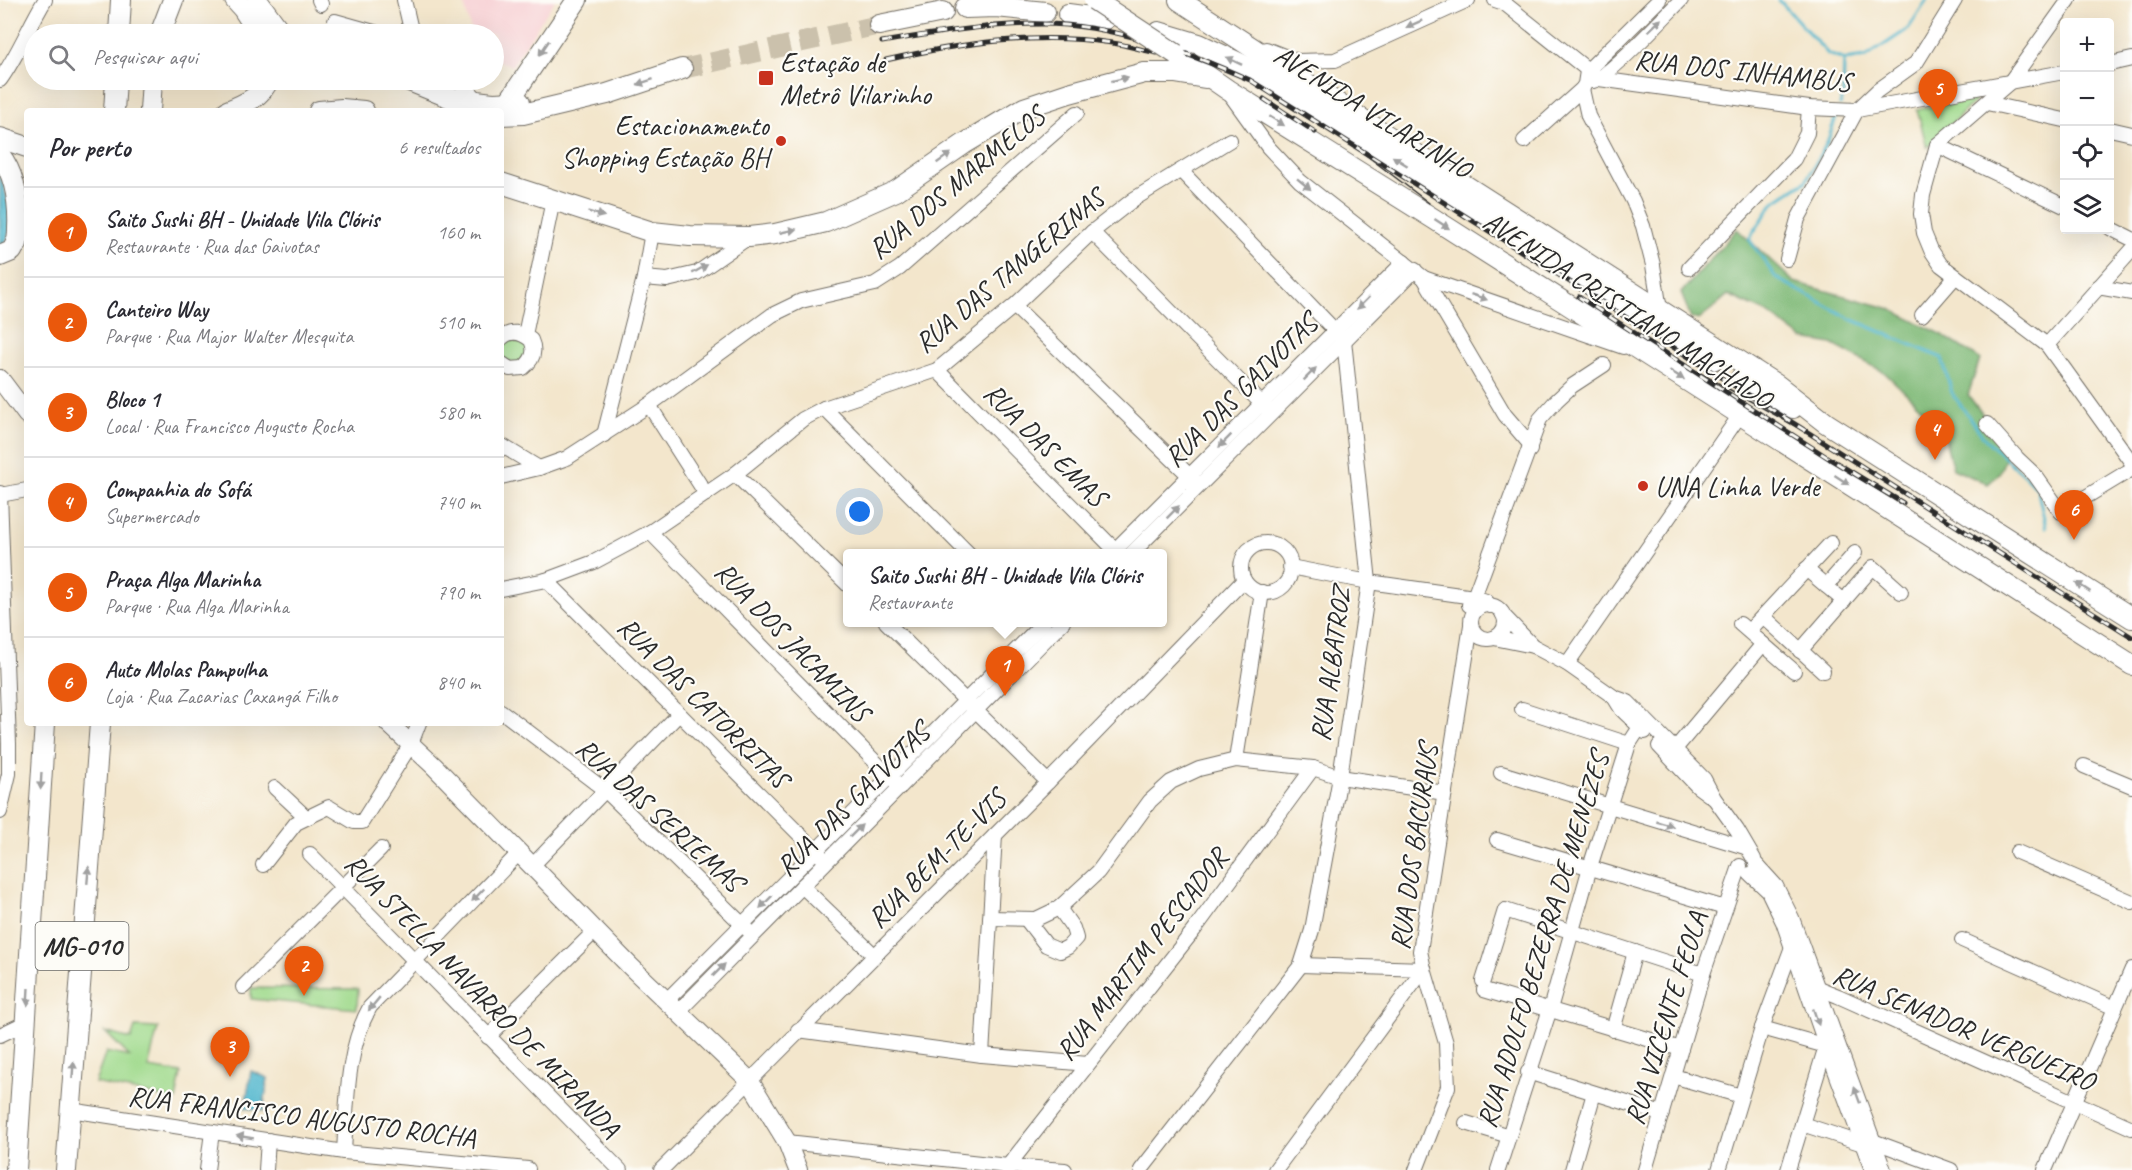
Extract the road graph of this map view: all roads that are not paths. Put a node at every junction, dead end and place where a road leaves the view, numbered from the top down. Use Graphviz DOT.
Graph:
graph roads {
  1 [pos="45,0"];
  2 [pos="121,0"];
  3 [pos="173,0"];
  4 [pos="190,0"];
  5 [pos="235,0"];
  6 [pos="257,0"];
  7 [pos="404,0"];
  8 [pos="577,0"];
  9 [pos="1094,0"];
  10 [pos="1179,0"];
  11 [pos="1468,0"];
  12 [pos="1495,0"];
  13 [pos="1659,0"];
  14 [pos="1681,0"];
  15 [pos="1955,0"];
  16 [pos="2068,0"];
  17 [pos="965,9"];
  18 [pos="943,12"];
  19 [pos="1045,12"];
  20 [pos="1068,14"];
  21 [pos="1105,19"];
  22 [pos="335,21"];
  23 [pos="31,24"];
  24 [pos="120,24"];
  25 [pos="164,24"];
  26 [pos="166,24"];
  27 [pos="253,24"];
  28 [pos="275,24"];
  29 [pos="346,24"];
  30 [pos="410,24"];
  31 [pos="879,25"];
  32 [pos="1159,32"];
  33 [pos="24,38"];
  34 [pos="1239,39"];
  35 [pos="2132,59"];
  36 [pos="2114,63"];
  37 [pos="682,69"];
  38 [pos="2060,73"];
  39 [pos="0,80"];
  40 [pos="1588,81"];
  41 [pos="2010,82"];
  42 [pos="1220,84"];
  43 [pos="115,90"];
  44 [pos="151,90"];
  45 [pos="264,90"];
  46 [pos="431,90"];
  47 [pos="468,90"];
  48 [pos="479,101"];
  49 [pos="1987,103"];
  50 [pos="114,108"];
  51 [pos="150,108"];
  52 [pos="234,108"];
  53 [pos="496,108"];
  54 [pos="1814,108"];
  55 [pos="504,110"];
  56 [pos="1850,110"];
  57 [pos="504,111"];
  58 [pos="1077,113"];
  59 [pos="2060,119"];
  60 [pos="0,128"];
  61 [pos="2114,130"];
  62 [pos="2132,134"];
  63 [pos="0,138"];
  64 [pos="24,140"];
  65 [pos="1230,140"];
  66 [pos="1524,141"];
  67 [pos="1936,145"];
  68 [pos="24,146"];
  69 [pos="0,155"];
  70 [pos="1181,171"];
  71 [pos="504,184"];
  72 [pos="553,200"];
  73 [pos="2060,204"];
  74 [pos="24,227"];
  75 [pos="2114,230"];
  76 [pos="652,232"];
  77 [pos="1092,232"];
  78 [pos="750,237"];
  79 [pos="2132,238"];
  80 [pos="17,244"];
  81 [pos="2132,250"];
  82 [pos="0,256"];
  83 [pos="1787,259"];
  84 [pos="1689,268"];
  85 [pos="1414,270"];
  86 [pos="1955,277"];
  87 [pos="644,278"];
  88 [pos="2098,287"];
  89 [pos="2132,293"];
  90 [pos="1014,306"];
  91 [pos="1660,310"];
  92 [pos="1922,315"];
  93 [pos="525,335"];
  94 [pos="1339,336"];
  95 [pos="504,337"];
  96 [pos="2047,345"];
  97 [pos="1643,354"];
  98 [pos="504,365"];
  99 [pos="1604,365"];
  100 [pos="937,370"];
  101 [pos="0,380"];
  102 [pos="649,405"];
  103 [pos="824,408"];
  104 [pos="1267,408"];
  105 [pos="24,410"];
  106 [pos="1740,415"];
  107 [pos="1826,423"];
  108 [pos="1987,424"];
  109 [pos="604,435"];
  110 [pos="504,447"];
  111 [pos="1530,450"];
  112 [pos="2132,463"];
  113 [pos="539,468"];
  114 [pos="2132,468"];
  115 [pos="735,474"];
  116 [pos="504,476"];
  117 [pos="1194,481"];
  118 [pos="24,490"];
  119 [pos="0,494"];
  120 [pos="706,494"];
  121 [pos="650,532"];
  122 [pos="1831,543"];
  123 [pos="964,549"];
  124 [pos="1112,549"];
  125 [pos="1118,549"];
  126 [pos="1135,549"];
  127 [pos="1855,553"];
  128 [pos="1290,567"];
  129 [pos="1806,569"];
  130 [pos="546,580"];
  131 [pos="843,580"];
  132 [pos="1244,580"];
  133 [pos="1369,582"];
  134 [pos="1826,586"];
  135 [pos="504,588"];
  136 [pos="1262,592"];
  137 [pos="1901,592"];
  138 [pos="1844,601"];
  139 [pos="1470,607"];
  140 [pos="1503,615"];
  141 [pos="1763,616"];
  142 [pos="2132,618"];
  143 [pos="891,627"];
  144 [pos="1042,627"];
  145 [pos="1492,638"];
  146 [pos="1764,644"];
  147 [pos="1533,646"];
  148 [pos="1800,651"];
  149 [pos="1567,664"];
  150 [pos="1464,665"];
  151 [pos="2132,665"];
  152 [pos="1794,671"];
  153 [pos="1823,671"];
  154 [pos="1614,697"];
  155 [pos="971,706"];
  156 [pos="1522,709"];
  157 [pos="504,713"];
  158 [pos="679,714"];
  159 [pos="45,726"];
  160 [pos="100,726"];
  161 [pos="391,726"];
  162 [pos="417,726"];
  163 [pos="1640,727"];
  164 [pos="411,744"];
  165 [pos="1629,744"];
  166 [pos="1675,749"];
  167 [pos="1236,760"];
  168 [pos="2084,766"];
  169 [pos="1313,768"];
  170 [pos="1501,773"];
  171 [pos="1341,777"];
  172 [pos="895,782"];
  173 [pos="1048,782"];
  174 [pos="2132,786"];
  175 [pos="275,788"];
  176 [pos="606,791"];
  177 [pos="1445,793"];
  178 [pos="1714,798"];
  179 [pos="1609,807"];
  180 [pos="0,812"];
  181 [pos="306,817"];
  182 [pos="995,835"];
  183 [pos="1497,840"];
  184 [pos="381,849"];
  185 [pos="2017,852"];
  186 [pos="519,853"];
  187 [pos="310,855"];
  188 [pos="822,856"];
  189 [pos="1747,861"];
  190 [pos="263,865"];
  191 [pos="532,866"];
  192 [pos="1590,867"];
  193 [pos="802,886"];
  194 [pos="342,888"];
  195 [pos="2132,902"];
  196 [pos="1059,908"];
  197 [pos="1725,908"];
  198 [pos="990,918"];
  199 [pos="1026,920"];
  200 [pos="743,925"];
  201 [pos="596,930"];
  202 [pos="1572,933"];
  203 [pos="754,935"];
  204 [pos="1962,940"];
  205 [pos="1797,945"];
  206 [pos="1635,952"];
  207 [pos="874,955"];
  208 [pos="414,962"];
  209 [pos="1301,965"];
  210 [pos="1424,969"];
  211 [pos="2132,969"];
  212 [pos="1704,974"];
  213 [pos="243,987"];
  214 [pos="1813,990"];
  215 [pos="672,1006"];
  216 [pos="2115,1008"];
  217 [pos="1550,1010"];
  218 [pos="27,1022"];
  219 [pos="1762,1028"];
  220 [pos="798,1030"];
  221 [pos="1613,1030"];
  222 [pos="0,1035"];
  223 [pos="488,1036"];
  224 [pos="1832,1044"];
  225 [pos="1681,1049"];
  226 [pos="982,1055"];
  227 [pos="1088,1064"];
  228 [pos="1528,1072"];
  229 [pos="1673,1076"];
  230 [pos="749,1080"];
  231 [pos="1594,1093"];
  232 [pos="1741,1096"];
  233 [pos="2074,1101"];
  234 [pos="70,1110"];
  235 [pos="1662,1114"];
  236 [pos="1466,1123"];
  237 [pos="1802,1124"];
  238 [pos="2132,1128"];
  239 [pos="212,1132"];
  240 [pos="1509,1136"];
  241 [pos="268,1140"];
  242 [pos="786,1142"];
  243 [pos="1867,1146"];
  244 [pos="344,1152"];
  245 [pos="669,1167"];
  246 [pos="1008,1168"];
  247 [pos="528,1169"];
  248 [pos="16,1170"];
  249 [pos="66,1170"];
  250 [pos="207,1170"];
  251 [pos="266,1170"];
  252 [pos="620,1170"];
  253 [pos="798,1170"];
  254 [pos="1065,1170"];
  255 [pos="1141,1170"];
  256 [pos="1275,1170"];
  257 [pos="1416,1170"];
  258 [pos="1498,1170"];
  259 [pos="1572,1170"];
  260 [pos="1645,1170"];
  261 [pos="1719,1170"];
  262 [pos="1788,1170"];
  263 [pos="1862,1170"];
  264 [pos="1872,1170"];
  265 [pos="1884,1170"];
  266 [pos="1952,1170"];
  267 [pos="2044,1170"];
  1 -- 23 [label="street"];
  2 -- 24 [label="highway"];
  3 -- 25 [label="highway"];
  4 -- 26 [label="highway"];
  5 -- 27 [label="highway"];
  6 -- 28 [label="highway"];
  7 -- 30 [label="street"];
  8 -- 55 [label="highway, one-way"];
  9 -- 42 [label="highway, AVENIDA CRISTIANO MACHADO, bridge"];
  10 -- 34 [label="highway, AVENIDA CRISTIANO MACHADO"];
  11 -- 34 [label="street, one-way"];
  12 -- 40 [label="street"];
  13 -- 40 [label="street"];
  40 -- 14 [label="street, one-way"];
  15 -- 56 [label="street"];
  16 -- 41 [label="street"];
  17 -- 19 [label="highway"];
  18 -- 31 [label="highway"];
  20 -- 21 [label="highway"];
  22 -- 29 [label="street"];
  107 -- 32 [label="highway, AVENIDA VILARINHO, one-way"];
  33 -- 39 [label="street"];
  34 -- 91 [label="highway, AVENIDA CRISTIANO MACHADO"];
  35 -- 36 [label="street"];
  37 -- 57 [label="highway, one-way"];
  38 -- 41 [label="street, RUA DOS INHAMBUS"];
  40 -- 54 [label="street, RUA DOS INHAMBUS"];
  40 -- 66 [label="street"];
  40 -- 91 [label="street"];
  41 -- 49 [label="street"];
  41 -- 56 [label="street, RUA DOS INHAMBUS"];
  78 -- 42 [label="highway, one-way"];
  42 -- 85 [label="street, one-way"];
  42 -- 97 [label="highway, AVENIDA CRISTIANO MACHADO, one-way"];
  43 -- 50 [label="highway"];
  44 -- 51 [label="highway"];
  45 -- 52 [label="highway"];
  46 -- 48 [label="highway"];
  47 -- 48 [label="street"];
  48 -- 53 [label="highway"];
  49 -- 59 [label="street"];
  49 -- 67 [label="street"];
  54 -- 56 [label="street, RUA DOS INHAMBUS"];
  54 -- 84 [label="street"];
  56 -- 83 [label="street"];
  58 -- 102 [label="street, RUA DOS MARMELOS"];
  60 -- 64 [label="main road"];
  61 -- 62 [label="street"];
  63 -- 68 [label="highway"];
  65 -- 70 [label="street, RUA DAS TANGERINAS"];
  67 -- 73 [label="street"];
  67 -- 86 [label="street"];
  69 -- 80 [label="highway"];
  70 -- 77 [label="street, RUA DAS TANGERINAS"];
  70 -- 94 [label="street"];
  71 -- 72 [label="highway"];
  72 -- 76 [label="highway, one-way"];
  72 -- 93 [label="street"];
  74 -- 80 [label="highway"];
  75 -- 79 [label="street"];
  76 -- 78 [label="highway"];
  76 -- 87 [label="street"];
  77 -- 90 [label="street, RUA DAS TANGERINAS"];
  77 -- 104 [label="street"];
  87 -- 78 [label="street, one-way"];
  80 -- 82 [label="highway"];
  81 -- 88 [label="street"];
  85 -- 94 [label="street, RUA DAS GAIVOTAS"];
  85 -- 97 [label="street, one-way"];
  85 -- 111 [label="street"];
  86 -- 92 [label="street"];
  86 -- 96 [label="street"];
  87 -- 109 [label="street"];
  88 -- 89 [label="street"];
  88 -- 96 [label="street"];
  90 -- 100 [label="street, RUA DAS TANGERINAS"];
  90 -- 117 [label="street"];
  91 -- 107 [label="highway, AVENIDA CRISTIANO MACHADO"];
  93 -- 95 [label="street"];
  93 -- 98 [label="street"];
  94 -- 104 [label="street, RUA DAS GAIVOTAS"];
  94 -- 133 [label="street, RUA ALBATROZ"];
  96 -- 112 [label="street"];
  97 -- 106 [label="highway, AVENIDA CRISTIANO MACHADO, one-way"];
  99 -- 111 [label="street, RUA DOS BACURAUS"];
  100 -- 103 [label="street, RUA DAS TANGERINAS"];
  100 -- 124 [label="street, RUA DAS EMAS"];
  101 -- 105 [label="main road"];
  102 -- 109 [label="street, RUA DOS MARMELOS"];
  102 -- 120 [label="street"];
  103 -- 115 [label="street, RUA DAS TANGERINAS"];
  103 -- 123 [label="street"];
  104 -- 117 [label="street, RUA DAS GAIVOTAS"];
  106 -- 149 [label="street"];
  106 -- 151 [label="highway, AVENIDA CRISTIANO MACHADO, one-way"];
  142 -- 107 [label="highway, AVENIDA CRISTIANO MACHADO, one-way"];
  108 -- 114 [label="street"];
  109 -- 113 [label="street, RUA DOS MARMELOS"];
  110 -- 113 [label="street"];
  111 -- 139 [label="street, RUA DOS BACURAUS"];
  113 -- 116 [label="street, RUA DOS MARMELOS"];
  115 -- 120 [label="street, RUA DAS TANGERINAS"];
  115 -- 131 [label="street"];
  117 -- 125 [label="street, RUA DAS GAIVOTAS"];
  126 -- 117 [label="street, RUA DAS GAIVOTAS, one-way"];
  118 -- 119 [label="street"];
  119 -- 180 [label="street"];
  120 -- 121 [label="street, RUA DAS TANGERINAS"];
  121 -- 130 [label="street, RUA DAS TANGERINAS"];
  121 -- 172 [label="street, RUA DOS JACAMINS"];
  122 -- 129 [label="street"];
  127 -- 134 [label="street"];
  128 -- 132 [label="street"];
  128 -- 133 [label="street"];
  128 -- 136 [label="street"];
  129 -- 134 [label="street"];
  129 -- 141 [label="street"];
  130 -- 135 [label="street, RUA DAS TANGERINAS"];
  130 -- 158 [label="street, RUA DAS CATORRITAS"];
  132 -- 136 [label="street"];
  132 -- 173 [label="street, RUA BEM-TE-VIS"];
  133 -- 139 [label="street"];
  133 -- 171 [label="street, RUA ALBATROZ"];
  134 -- 138 [label="street"];
  136 -- 167 [label="street"];
  137 -- 138 [label="street"];
  138 -- 148 [label="street"];
  139 -- 140 [label="street"];
  139 -- 145 [label="street"];
  139 -- 150 [label="street, RUA DOS BACURAUS"];
  140 -- 145 [label="street"];
  140 -- 147 [label="street"];
  141 -- 146 [label="street"];
  141 -- 148 [label="street"];
  143 -- 155 [label="street"];
  144 -- 155 [label="street, RUA DAS GAIVOTAS"];
  145 -- 147 [label="street"];
  145 -- 150 [label="street"];
  146 -- 152 [label="street"];
  146 -- 166 [label="street"];
  147 -- 149 [label="street"];
  148 -- 153 [label="street"];
  149 -- 154 [label="street"];
  150 -- 177 [label="street, RUA DOS BACURAUS"];
  154 -- 163 [label="street"];
  154 -- 166 [label="street"];
  155 -- 172 [label="street, RUA DAS GAIVOTAS"];
  155 -- 173 [label="street"];
  156 -- 165 [label="street"];
  157 -- 176 [label="street, RUA DAS SERIEMAS"];
  158 -- 176 [label="street"];
  158 -- 188 [label="street, RUA DAS CATORRITAS"];
  159 -- 218 [label="highway, MG-010, one-way"];
  234 -- 160 [label="highway, MG-010, one-way"];
  161 -- 164 [label="main road"];
  162 -- 164 [label="street"];
  163 -- 165 [label="street, RUA ADOLFO BEZERRA DE MENEZES"];
  163 -- 178 [label="street"];
  164 -- 181 [label="street"];
  164 -- 186 [label="main road"];
  165 -- 179 [label="street, RUA ADOLFO BEZERRA DE MENEZES"];
  166 -- 178 [label="street"];
  167 -- 169 [label="street"];
  167 -- 196 [label="street"];
  168 -- 174 [label="street"];
  169 -- 171 [label="street"];
  169 -- 227 [label="street, RUA MARTIM PESCADOR"];
  170 -- 179 [label="street"];
  171 -- 177 [label="street"];
  171 -- 209 [label="street, RUA ALBATROZ"];
  172 -- 188 [label="street, RUA DAS GAIVOTAS"];
  173 -- 182 [label="street, RUA BEM-TE-VIS"];
  175 -- 181 [label="street"];
  176 -- 191 [label="street"];
  176 -- 200 [label="street, RUA DAS SERIEMAS"];
  177 -- 210 [label="street, RUA DOS BACURAUS"];
  178 -- 189 [label="street"];
  179 -- 189 [label="street, one-way"];
  179 -- 192 [label="street, RUA ADOLFO BEZERRA DE MENEZES"];
  181 -- 190 [label="street"];
  182 -- 198 [label="street"];
  182 -- 207 [label="street, RUA BEM-TE-VIS"];
  183 -- 192 [label="street"];
  184 -- 194 [label="street"];
  185 -- 195 [label="street"];
  186 -- 191 [label="main road"];
  186 -- 208 [label="street, one-way"];
  187 -- 194 [label="street, RUA STELLA NAVARRO DE MIRANDA"];
  188 -- 193 [label="street, RUA DAS GAIVOTAS"];
  188 -- 200 [label="street, RUA DAS GAIVOTAS, one-way"];
  189 -- 197 [label="street, RUA VICENTE FEOLA"];
  189 -- 205 [label="street"];
  191 -- 201 [label="main road"];
  192 -- 197 [label="street"];
  192 -- 202 [label="street, RUA ADOLFO BEZERRA DE MENEZES"];
  193 -- 203 [label="street, RUA DAS GAIVOTAS"];
  193 -- 207 [label="street"];
  194 -- 208 [label="street, RUA STELLA NAVARRO DE MIRANDA"];
  194 -- 213 [label="street"];
  196 -- 199 [label="street"];
  196 -- 199 [label="street"];
  197 -- 212 [label="street, RUA VICENTE FEOLA"];
  198 -- 199 [label="street"];
  198 -- 226 [label="street"];
  200 -- 203 [label="street, RUA DAS SERIEMAS"];
  200 -- 215 [label="street, RUA DAS GAIVOTAS"];
  201 -- 215 [label="main road"];
  201 -- 223 [label="street"];
  202 -- 206 [label="street"];
  202 -- 217 [label="street, RUA ADOLFO BEZERRA DE MENEZES"];
  202 -- 217 [label="street"];
  215 -- 203 [label="street, RUA DAS GAIVOTAS, one-way"];
  204 -- 216 [label="street"];
  205 -- 214 [label="street"];
  205 -- 219 [label="street"];
  206 -- 212 [label="street"];
  206 -- 221 [label="street"];
  207 -- 220 [label="street, RUA BEM-TE-VIS"];
  208 -- 223 [label="street, RUA STELLA NAVARRO DE MIRANDA"];
  208 -- 244 [label="street, one-way"];
  209 -- 210 [label="street"];
  209 -- 255 [label="street, RUA ALBATROZ"];
  210 -- 256 [label="street"];
  210 -- 257 [label="street, RUA DOS BACURAUS"];
  211 -- 216 [label="street"];
  212 -- 225 [label="street, RUA VICENTE FEOLA"];
  214 -- 224 [label="street"];
  214 -- 233 [label="street, RUA SENADOR VERGUEIRO"];
  215 -- 230 [label="main road"];
  216 -- 233 [label="street"];
  217 -- 221 [label="street"];
  217 -- 228 [label="street, RUA ADOLFO BEZERRA DE MENEZES"];
  218 -- 222 [label="street"];
  218 -- 248 [label="highway, MG-010"];
  219 -- 224 [label="street"];
  219 -- 232 [label="street"];
  220 -- 226 [label="street"];
  220 -- 230 [label="street, RUA BEM-TE-VIS"];
  221 -- 225 [label="street"];
  223 -- 252 [label="street, RUA STELLA NAVARRO DE MIRANDA"];
  224 -- 237 [label="street"];
  224 -- 243 [label="street"];
  225 -- 229 [label="street, RUA VICENTE FEOLA"];
  226 -- 227 [label="street"];
  227 -- 246 [label="street, RUA MARTIM PESCADOR"];
  228 -- 231 [label="street"];
  228 -- 240 [label="street, RUA ADOLFO BEZERRA DE MENEZES"];
  229 -- 232 [label="street"];
  229 -- 235 [label="street, RUA VICENTE FEOLA"];
  230 -- 242 [label="main road"];
  230 -- 245 [label="street, RUA BEM-TE-VIS"];
  231 -- 235 [label="street"];
  231 -- 259 [label="street"];
  232 -- 261 [label="street"];
  233 -- 238 [label="street, RUA SENADOR VERGUEIRO"];
  233 -- 267 [label="street"];
  234 -- 239 [label="street, RUA FRANCISCO AUGUSTO ROCHA"];
  234 -- 249 [label="highway, MG-010"];
  235 -- 260 [label="street, RUA VICENTE FEOLA"];
  236 -- 240 [label="street"];
  237 -- 243 [label="street"];
  237 -- 262 [label="street"];
  241 -- 239 [label="street, RUA FRANCISCO AUGUSTO ROCHA, one-way"];
  239 -- 250 [label="street"];
  240 -- 258 [label="street, RUA ADOLFO BEZERRA DE MENEZES"];
  241 -- 244 [label="street, RUA FRANCISCO AUGUSTO ROCHA"];
  241 -- 251 [label="street"];
  242 -- 246 [label="street"];
  242 -- 253 [label="main road"];
  243 -- 263 [label="street"];
  243 -- 264 [label="street"];
  243 -- 265 [label="street"];
  243 -- 266 [label="street"];
  244 -- 247 [label="street, RUA FRANCISCO AUGUSTO ROCHA"];
  246 -- 254 [label="street"];
}
